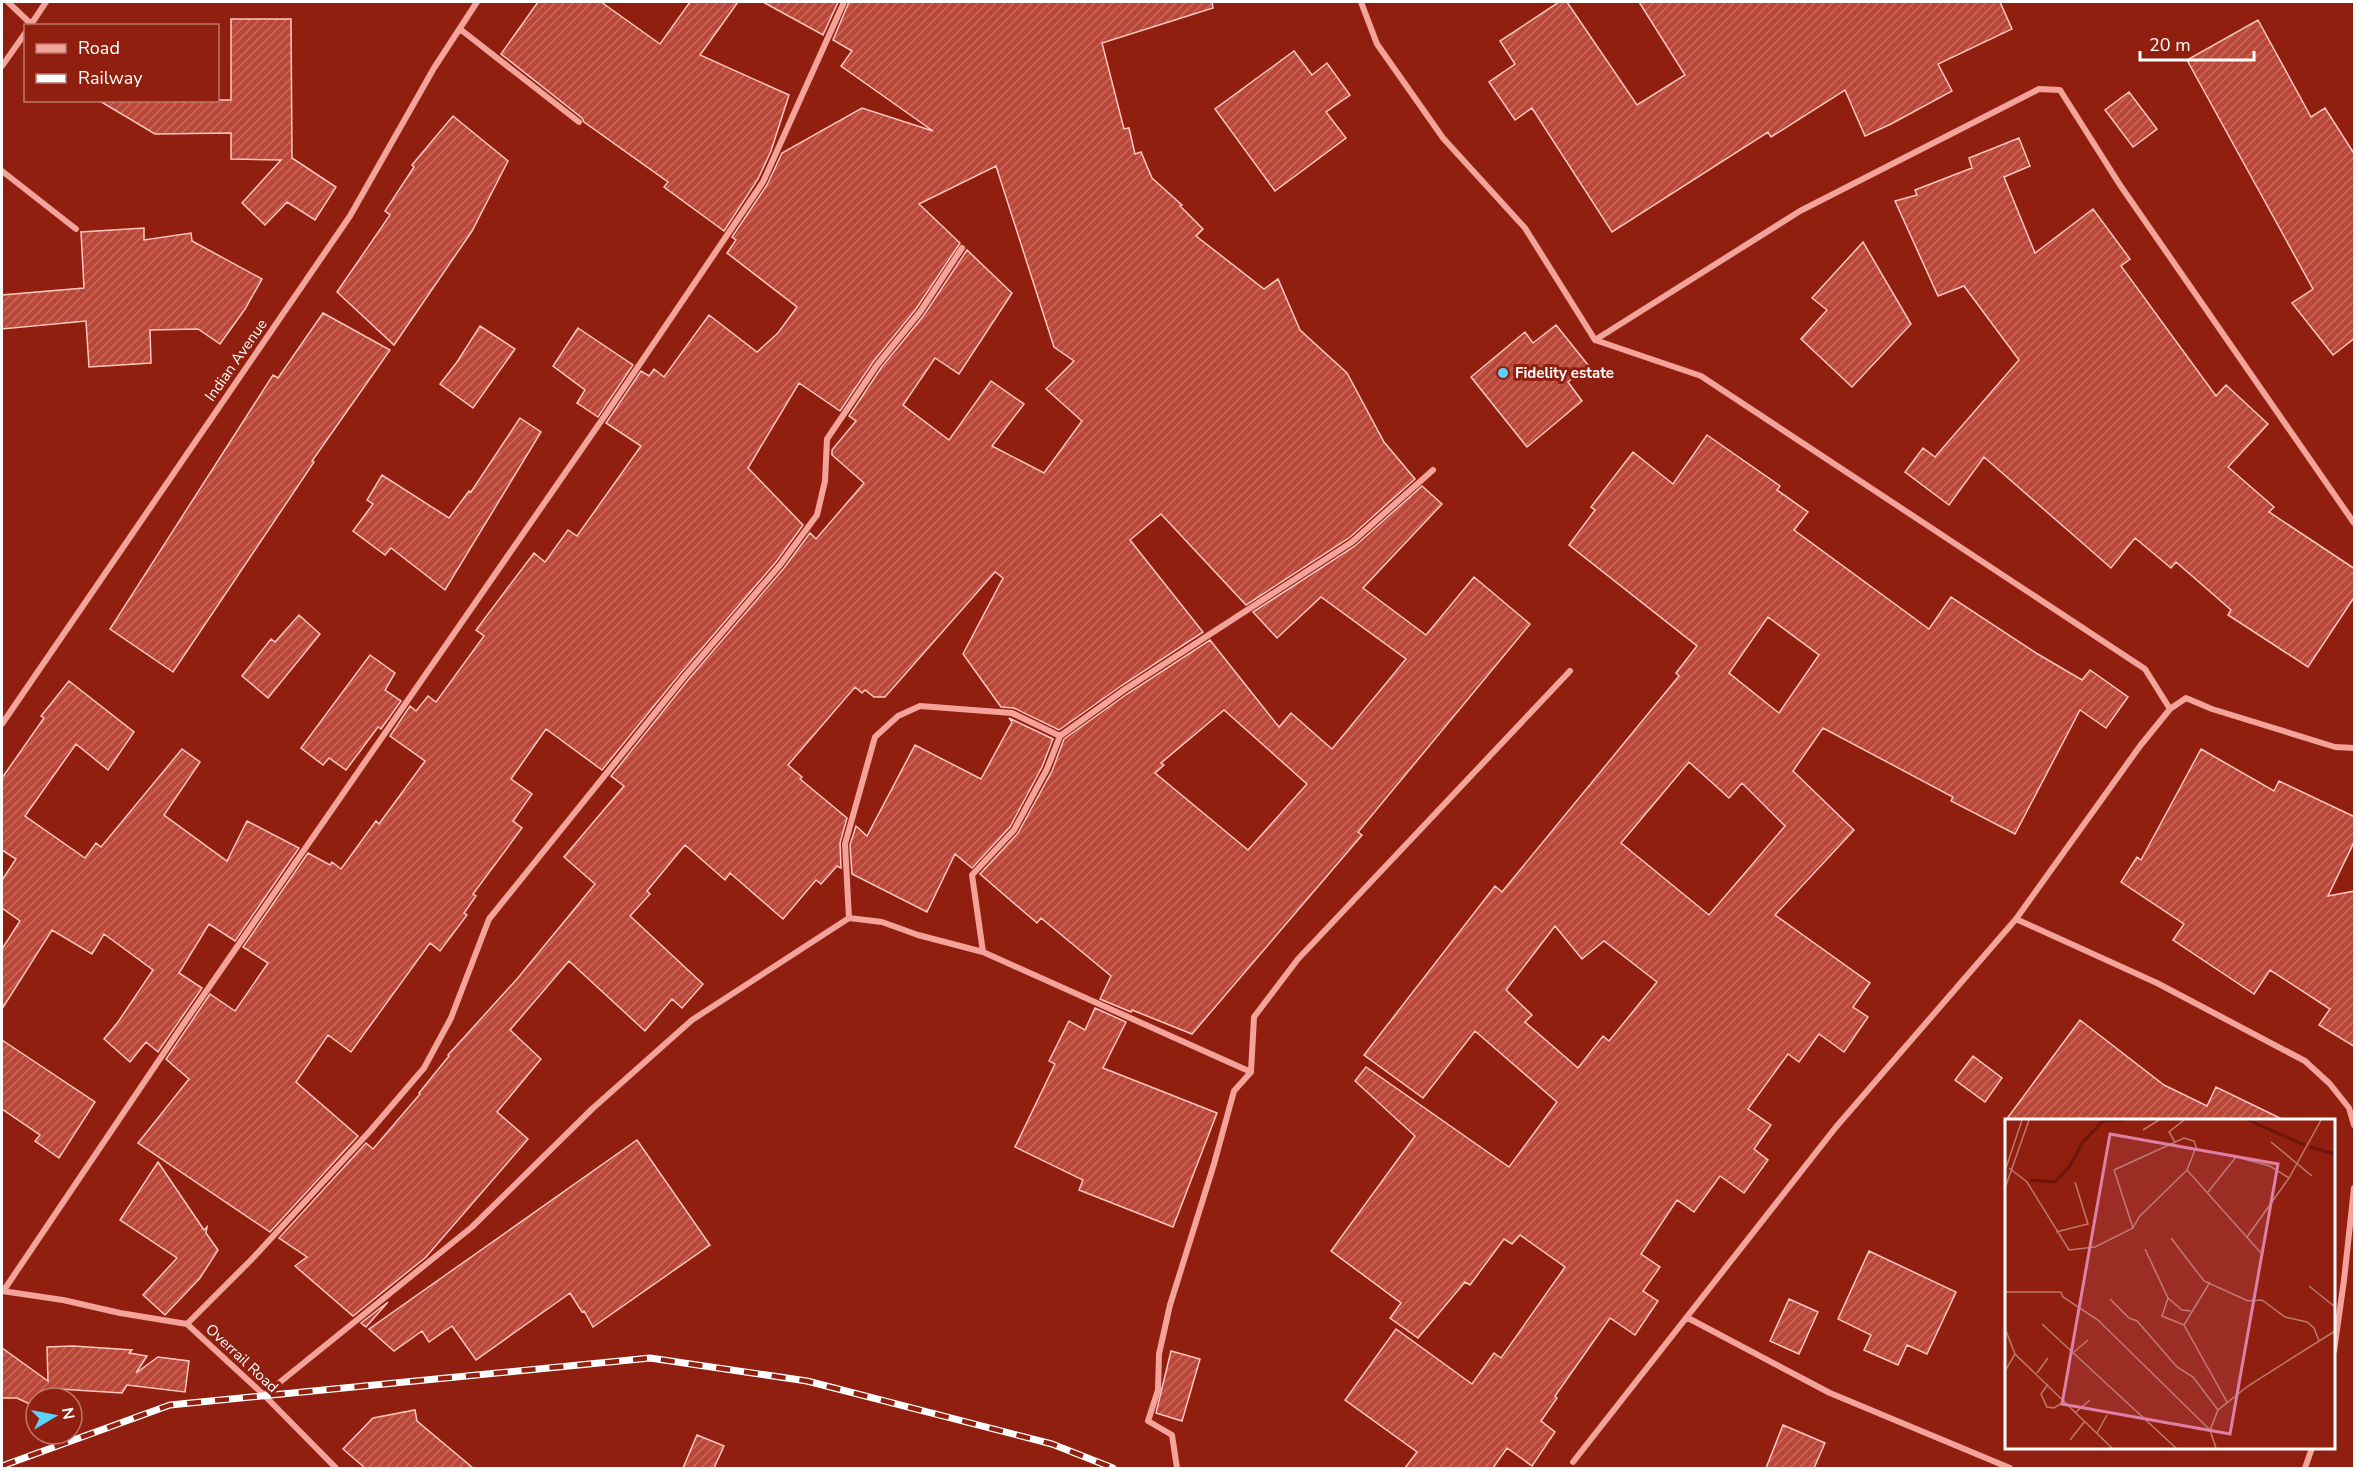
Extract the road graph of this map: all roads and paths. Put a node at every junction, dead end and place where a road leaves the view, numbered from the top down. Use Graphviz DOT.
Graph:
graph roads {
  1 [pos="8,2"];
  2 [pos="46,2"];
  3 [pos="477,2"];
  4 [pos="844,2"];
  5 [pos="1361,2"];
  6 [pos="29,24"];
  7 [pos="31,24"];
  8 [pos="460,29"];
  9 [pos="24,35"];
  10 [pos="2,66"];
  11 [pos="579,122"];
  12 [pos="2,171"];
  13 [pos="76,229"];
  14 [pos="962,248"];
  15 [pos="1595,340"];
  16 [pos="1433,470"];
  17 [pos="2355,523"];
  18 [pos="1570,671"];
  19 [pos="2170,710"];
  20 [pos="2,724"];
  21 [pos="1060,736"];
  22 [pos="2355,748"];
  23 [pos="849,918"];
  24 [pos="2016,920"];
  25 [pos="983,952"];
  26 [pos="1251,1072"];
  27 [pos="2355,1125"];
  28 [pos="2355,1188"];
  29 [pos="3,1290"];
  30 [pos="1688,1318"];
  31 [pos="187,1324"];
  32 [pos="2335,1344"];
  33 [pos="264,1395"];
  34 [pos="2312,1449"];
  35 [pos="1573,1462"];
  36 [pos="336,1468"];
  37 [pos="1177,1468"];
  38 [pos="2010,1468"];
  39 [pos="2305,1468"];
  1 -- 6 [label="street"];
  2 -- 7 [label="street"];
  3 -- 8 [label="street, Indian Avenue"];
  4 -- 29 [label="street"];
  5 -- 15 [label="street"];
  8 -- 11 [label="street"];
  8 -- 20 [label="street, Indian Avenue"];
  9 -- 10 [label="street"];
  12 -- 13 [label="street"];
  14 -- 31 [label="street"];
  15 -- 17 [label="street"];
  15 -- 19 [label="street"];
  16 -- 21 [label="street"];
  18 -- 26 [label="street"];
  19 -- 22 [label="street"];
  19 -- 24 [label="street"];
  21 -- 23 [label="street"];
  21 -- 25 [label="street"];
  23 -- 25 [label="street"];
  23 -- 33 [label="street"];
  24 -- 27 [label="street"];
  24 -- 30 [label="street"];
  25 -- 26 [label="street"];
  26 -- 37 [label="street"];
  28 -- 32 [label="street"];
  29 -- 31 [label="street, Overrail Road"];
  30 -- 35 [label="street"];
  30 -- 38 [label="street"];
  31 -- 33 [label="street, Overrail Road"];
  33 -- 36 [label="street, Overrail Road"];
  34 -- 39 [label="street"];
}
